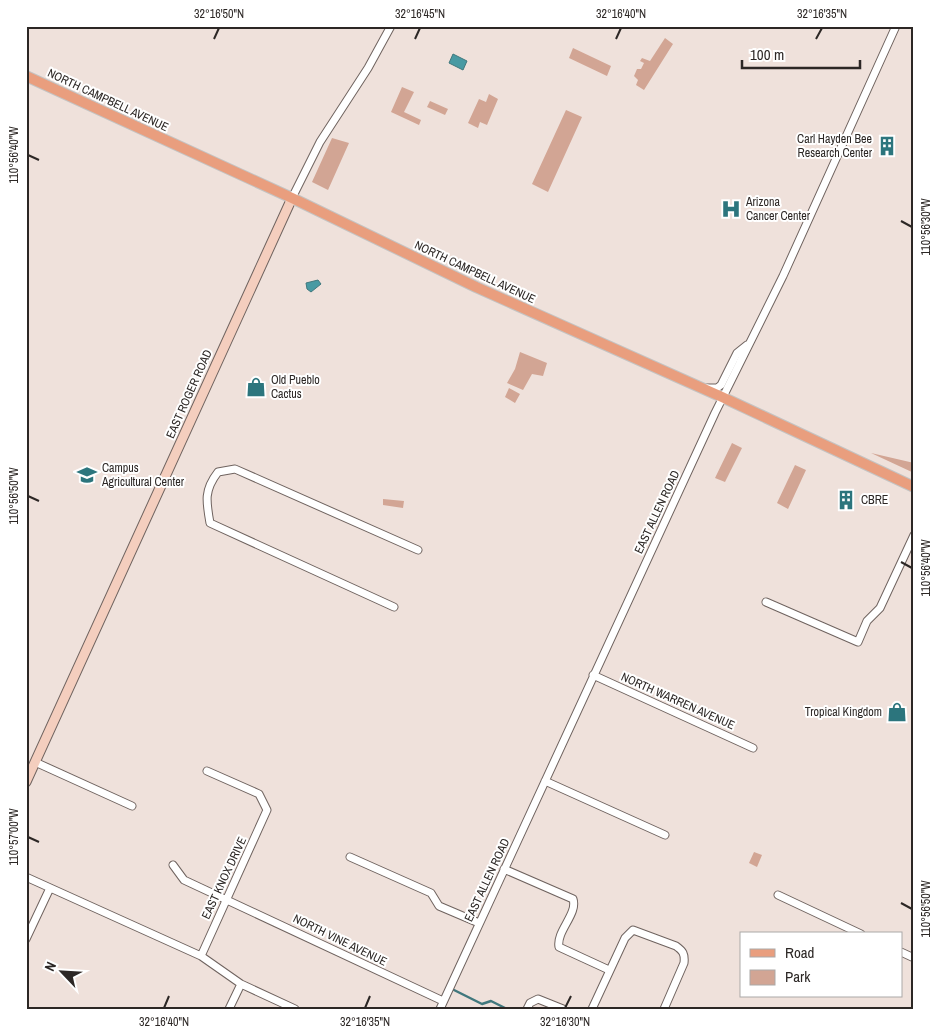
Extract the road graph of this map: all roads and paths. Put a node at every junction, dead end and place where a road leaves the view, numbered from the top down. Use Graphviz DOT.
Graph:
graph roads {
  1 [pos="391,26"];
  2 [pos="896,26"];
  3 [pos="26,76"];
  4 [pos="292,198"];
  5 [pos="747,345"];
  6 [pos="700,387"];
  7 [pos="722,397"];
  8 [pos="914,487"];
  9 [pos="914,535"];
  10 [pos="418,550"];
  11 [pos="766,602"];
  12 [pos="394,606"];
  13 [pos="593,675"];
  14 [pos="753,748"];
  15 [pos="35,762"];
  16 [pos="207,771"];
  17 [pos="545,781"];
  18 [pos="26,782"];
  19 [pos="132,806"];
  20 [pos="664,835"];
  21 [pos="350,857"];
  22 [pos="173,865"];
  23 [pos="504,869"];
  24 [pos="26,877"];
  25 [pos="50,888"];
  26 [pos="778,895"];
  27 [pos="227,898"];
  28 [pos="479,923"];
  29 [pos="857,932"];
  30 [pos="26,939"];
  31 [pos="902,952"];
  32 [pos="201,956"];
  33 [pos="914,958"];
  34 [pos="609,970"];
  35 [pos="241,984"];
  36 [pos="443,1001"];
  37 [pos="229,1009"];
  38 [pos="295,1009"];
  39 [pos="440,1009"];
  40 [pos="527,1009"];
  41 [pos="563,1009"];
  42 [pos="592,1009"];
  43 [pos="664,1009"];
  1 -- 4 [label="street, EAST ROGER ROAD"];
  2 -- 7 [label="street, EAST ALLEN ROAD"];
  3 -- 4 [label="main road, NORTH CAMPBELL AVENUE"];
  4 -- 6 [label="main road, NORTH CAMPBELL AVENUE"];
  4 -- 15 [label="street, EAST ROGER ROAD"];
  5 -- 6 [label="street"];
  6 -- 7 [label="main road, NORTH CAMPBELL AVENUE"];
  7 -- 8 [label="main road, NORTH CAMPBELL AVENUE"];
  7 -- 13 [label="street, EAST ALLEN ROAD"];
  9 -- 11 [label="street"];
  10 -- 12 [label="street"];
  13 -- 14 [label="street, NORTH WARREN AVENUE"];
  13 -- 17 [label="street, EAST ALLEN ROAD"];
  15 -- 18 [label="street, EAST ROGER ROAD"];
  15 -- 19 [label="street"];
  16 -- 27 [label="street, EAST KNOX DRIVE"];
  17 -- 20 [label="street"];
  17 -- 23 [label="street, EAST ALLEN ROAD"];
  21 -- 28 [label="street"];
  22 -- 27 [label="street, NORTH VINE AVENUE"];
  23 -- 28 [label="street, EAST ALLEN ROAD"];
  23 -- 34 [label="street"];
  24 -- 25 [label="street"];
  25 -- 30 [label="street"];
  25 -- 32 [label="street"];
  26 -- 29 [label="street"];
  27 -- 32 [label="street, EAST KNOX DRIVE"];
  27 -- 36 [label="street, NORTH VINE AVENUE"];
  28 -- 36 [label="street, EAST ALLEN ROAD"];
  31 -- 33 [label="street"];
  32 -- 35 [label="street"];
  34 -- 42 [label="street"];
  34 -- 43 [label="street"];
  35 -- 37 [label="street"];
  35 -- 38 [label="street"];
  36 -- 39 [label="street, EAST ALLEN ROAD"];
  40 -- 41 [label="street"];
}
